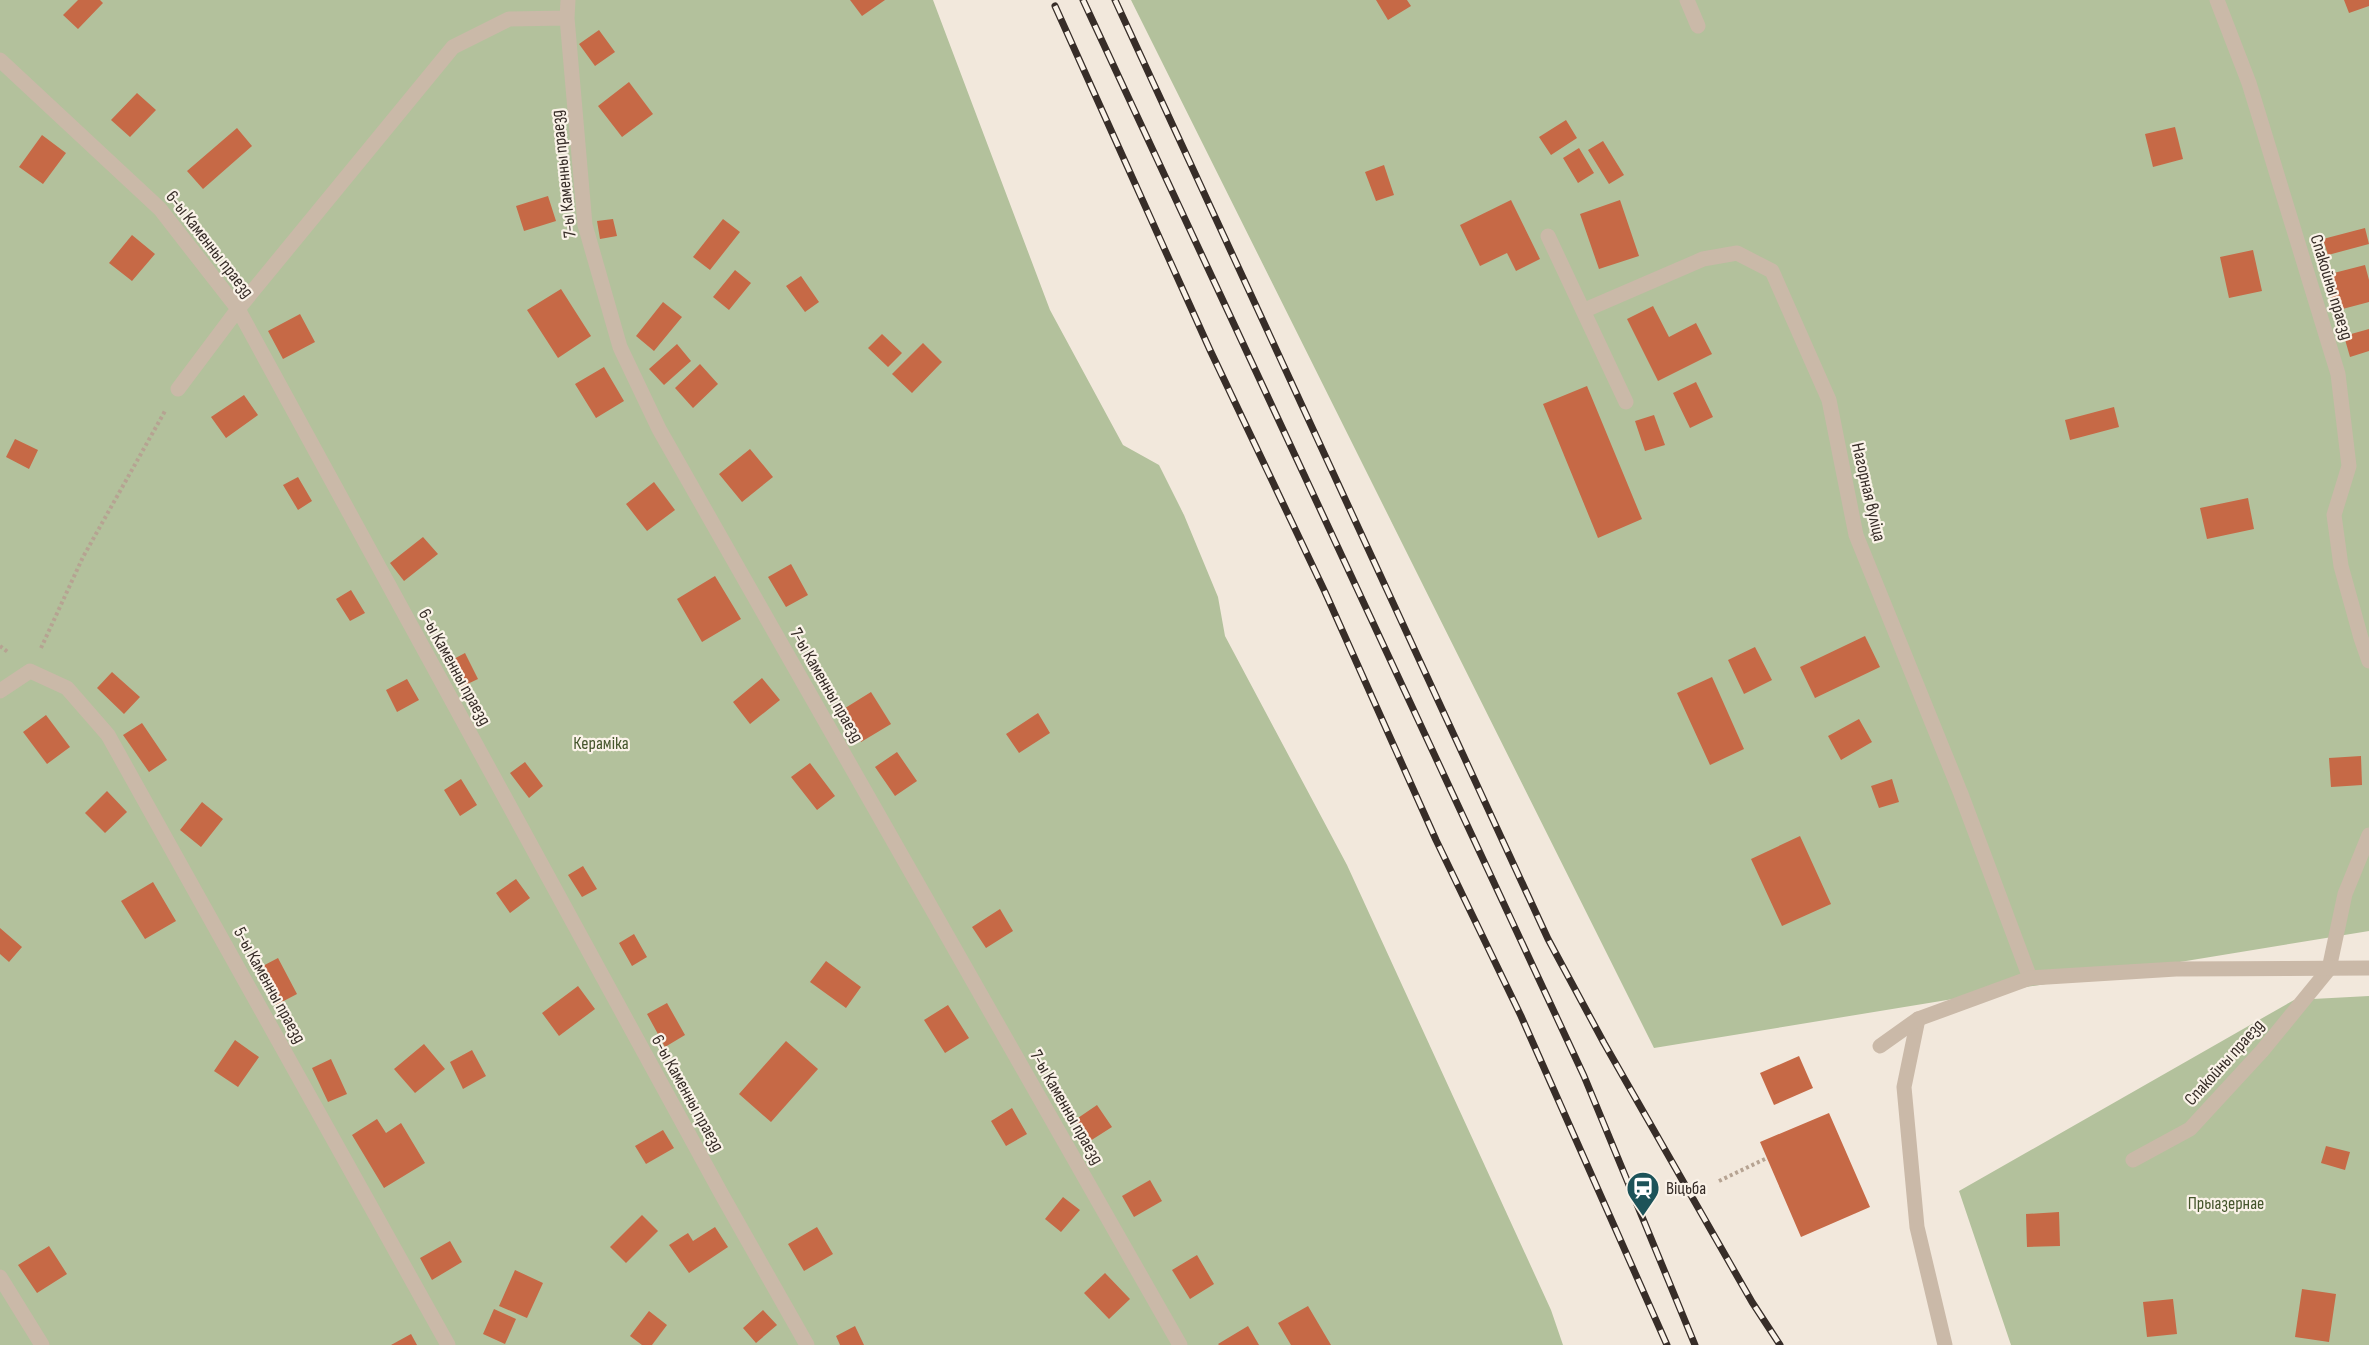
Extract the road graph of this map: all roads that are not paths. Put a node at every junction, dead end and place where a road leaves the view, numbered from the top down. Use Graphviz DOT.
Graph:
graph roads {
  1 [pos="568,0"];
  2 [pos="1687,0"];
  3 [pos="2217,0"];
  4 [pos="567,18"];
  5 [pos="1698,26"];
  6 [pos="0,60"];
  7 [pos="1548,236"];
  8 [pos="238,309"];
  9 [pos="1585,310"];
  10 [pos="178,389"];
  11 [pos="1626,402"];
  12 [pos="2369,661"];
  13 [pos="0,691"];
  14 [pos="2369,835"];
  15 [pos="2369,968"];
  16 [pos="2329,969"];
  17 [pos="2030,978"];
  18 [pos="1918,1019"];
  19 [pos="1880,1046"];
  20 [pos="2133,1160"];
  21 [pos="0,1277"];
  22 [pos="42,1345"];
  23 [pos="448,1345"];
  24 [pos="807,1345"];
  25 [pos="1180,1345"];
  26 [pos="1945,1345"];
  1 -- 4 [label="street, 7-ы Каменны праезд"];
  2 -- 5 [label="street"];
  3 -- 12 [label="street, Спакойны праезд"];
  4 -- 8 [label="street"];
  4 -- 25 [label="street, 7-ы Каменны праезд"];
  6 -- 8 [label="street, 6-ы Каменны праезд"];
  7 -- 9 [label="street"];
  8 -- 10 [label="street"];
  8 -- 24 [label="street, 6-ы Каменны праезд"];
  9 -- 11 [label="street"];
  9 -- 17 [label="street, Нагорная вуліца"];
  13 -- 23 [label="street, 5-ы Каменны праезд"];
  14 -- 16 [label="street, Спакойны праезд"];
  15 -- 16 [label="street"];
  16 -- 17 [label="street"];
  16 -- 20 [label="street, Спакойны праезд"];
  17 -- 18 [label="street"];
  18 -- 19 [label="street"];
  18 -- 26 [label="street"];
  21 -- 22 [label="street"];
}
